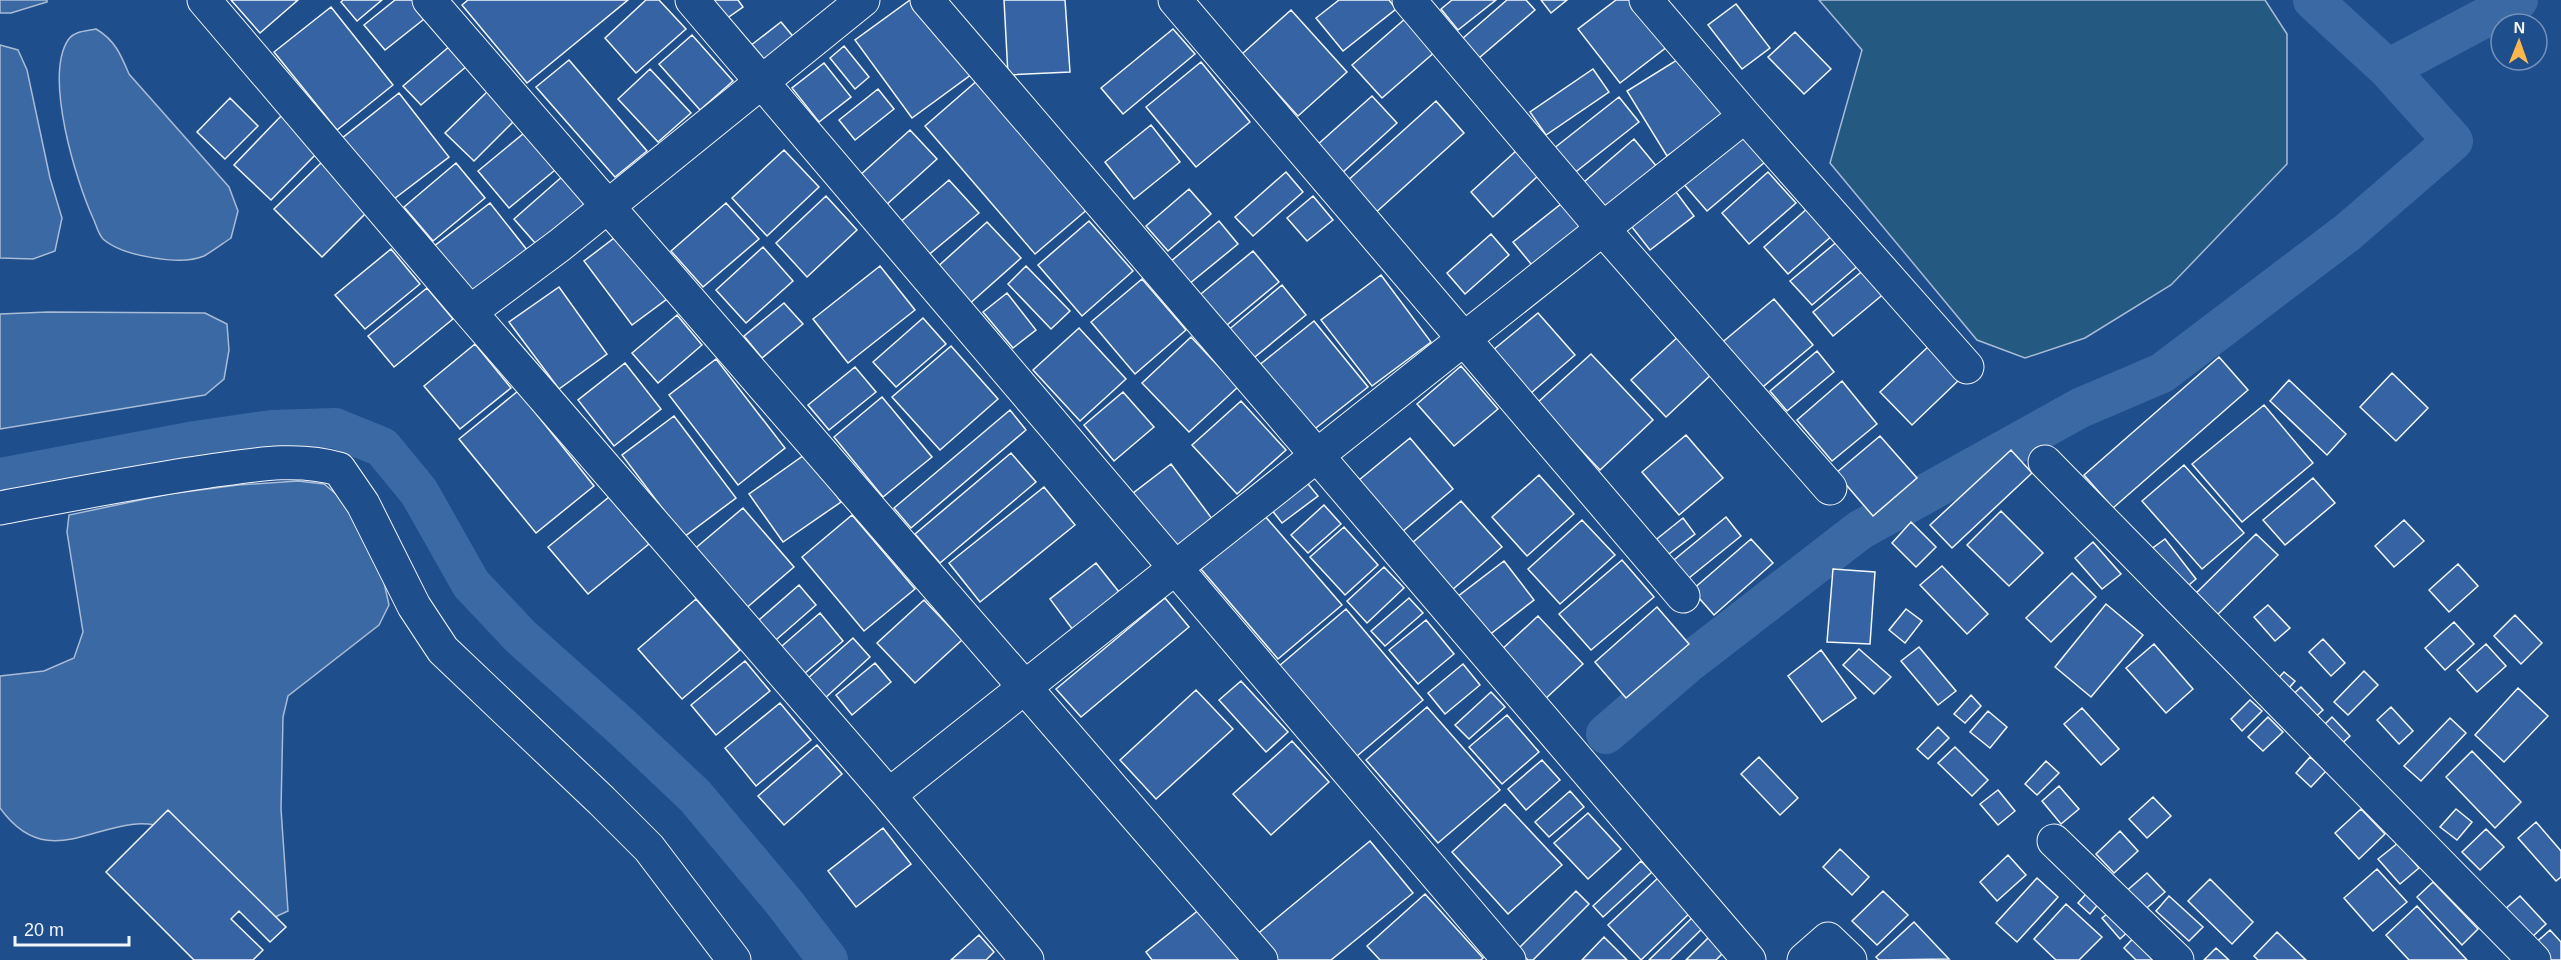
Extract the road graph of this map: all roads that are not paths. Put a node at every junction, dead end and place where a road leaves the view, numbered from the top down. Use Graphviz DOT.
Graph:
graph roads {
  1 [pos="204,0"];
  2 [pos="429,0"];
  3 [pos="692,0"];
  4 [pos="863,0"];
  5 [pos="927,0"];
  6 [pos="1175,0"];
  7 [pos="1409,0"];
  8 [pos="1646,0"];
  9 [pos="761,82"];
  10 [pos="1745,116"];
  11 [pos="608,206"];
  12 [pos="1603,229"];
  13 [pos="470,312"];
  14 [pos="1464,339"];
  15 [pos="1967,367"];
  16 [pos="1316,457"];
  17 [pos="2045,462"];
  18 [pos="1830,488"];
  19 [pos="0,508"];
  20 [pos="1175,568"];
  21 [pos="1683,596"];
  22 [pos="1025,688"];
  23 [pos="890,795"];
  24 [pos="2054,841"];
  25 [pos="734,960"];
  26 [pos="1027,960"];
  27 [pos="1261,960"];
  28 [pos="1509,960"];
  29 [pos="1749,960"];
  30 [pos="1804,960"];
  31 [pos="1850,960"];
  32 [pos="2177,960"];
  33 [pos="2534,960"];
  1 -- 13 [label="street"];
  2 -- 11 [label="street"];
  3 -- 9 [label="street"];
  4 -- 9 [label="street"];
  5 -- 16 [label="street"];
  6 -- 14 [label="street"];
  7 -- 12 [label="street"];
  8 -- 10 [label="street"];
  9 -- 11 [label="street"];
  9 -- 20 [label="street"];
  10 -- 12 [label="street"];
  10 -- 15 [label="street"];
  11 -- 13 [label="street"];
  11 -- 22 [label="street"];
  12 -- 14 [label="street"];
  12 -- 18 [label="street"];
  13 -- 23 [label="street"];
  14 -- 16 [label="street"];
  14 -- 21 [label="street"];
  16 -- 20 [label="street"];
  16 -- 29 [label="street"];
  17 -- 33 [label="street"];
  19 -- 25 [label="street"];
  20 -- 22 [label="street"];
  20 -- 28 [label="street"];
  22 -- 23 [label="street"];
  22 -- 27 [label="street"];
  23 -- 26 [label="street"];
  24 -- 32 [label="street"];
  30 -- 31 [label="street"];
}
